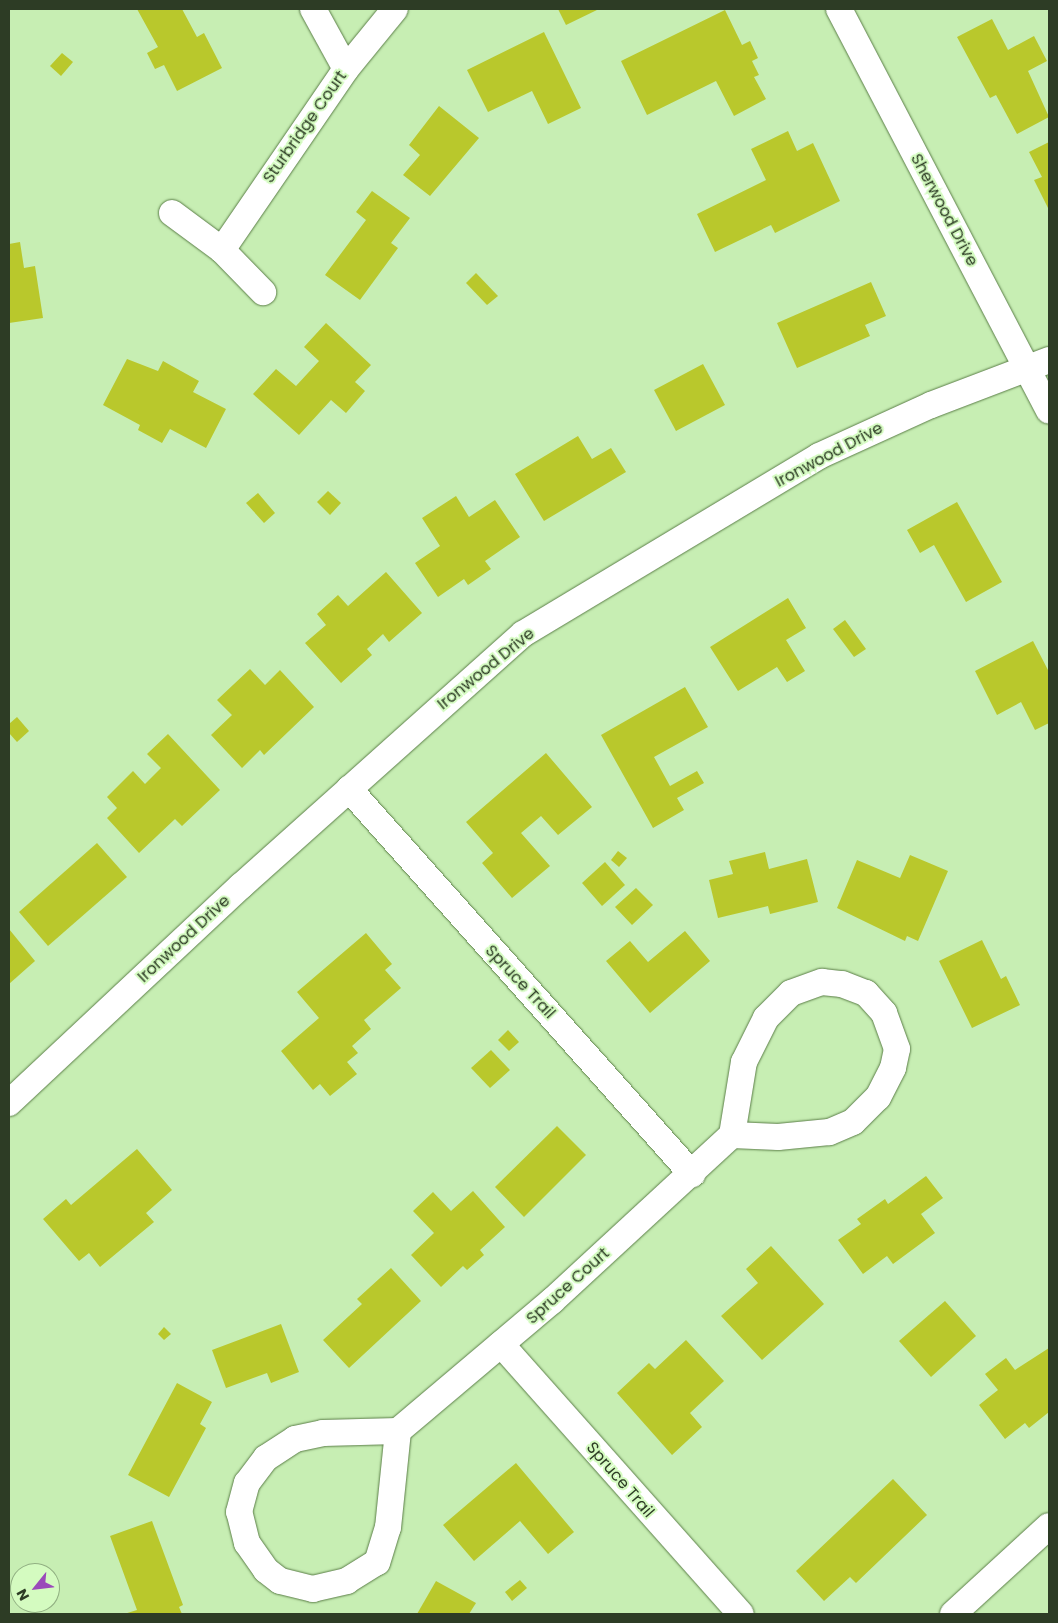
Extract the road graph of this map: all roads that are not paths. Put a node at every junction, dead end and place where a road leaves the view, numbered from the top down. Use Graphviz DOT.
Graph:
graph roads {
  1 [pos="313,9"];
  2 [pos="395,9"];
  3 [pos="839,9"];
  4 [pos="346,69"];
  5 [pos="172,213"];
  6 [pos="222,250"];
  7 [pos="263,292"];
  8 [pos="1039,364"];
  9 [pos="1049,410"];
  10 [pos="349,789"];
  11 [pos="9,1103"];
  12 [pos="732,1135"];
  13 [pos="692,1174"];
  14 [pos="501,1344"];
  15 [pos="398,1431"];
  16 [pos="1049,1526"];
  17 [pos="741,1614"];
  18 [pos="953,1614"];
  1 -- 4 [label="street"];
  2 -- 4 [label="street, Sturbridge Court"];
  3 -- 8 [label="street, Sherwood Drive"];
  4 -- 6 [label="street, Sturbridge Court"];
  5 -- 6 [label="street"];
  6 -- 7 [label="street"];
  8 -- 9 [label="street, Sherwood Drive"];
  8 -- 10 [label="street, Ironwood Drive"];
  10 -- 11 [label="street, Ironwood Drive"];
  10 -- 13 [label="street, Spruce Trail"];
  12 -- 12 [label="street"];
  12 -- 13 [label="street, Spruce Court"];
  13 -- 14 [label="street, Spruce Court"];
  14 -- 15 [label="street, Spruce Court"];
  14 -- 17 [label="street, Spruce Trail"];
  15 -- 15 [label="street"];
  16 -- 18 [label="street"];
}
